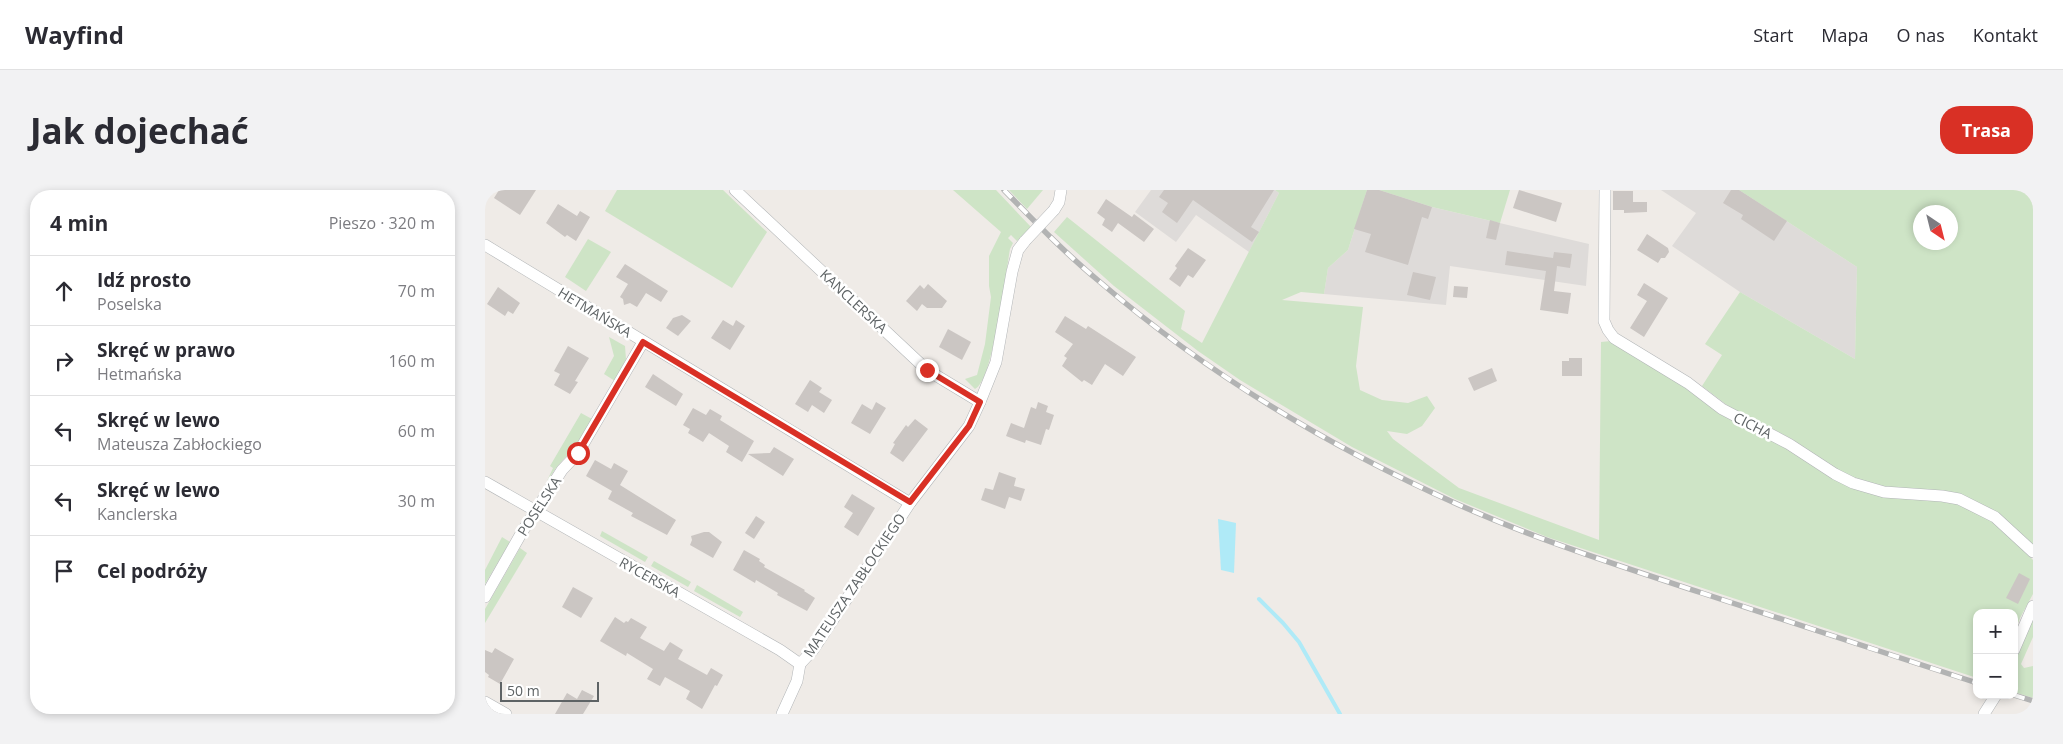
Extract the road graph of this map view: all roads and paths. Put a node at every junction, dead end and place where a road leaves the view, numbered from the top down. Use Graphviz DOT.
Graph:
graph roads {
  1 [pos="735,190"];
  2 [pos="1061,190"];
  3 [pos="1605,190"];
  4 [pos="485,245"];
  5 [pos="643,342"];
  6 [pos="980,402"];
  7 [pos="485,482"];
  8 [pos="910,502"];
  9 [pos="536,513"];
  10 [pos="2033,552"];
  11 [pos="485,597"];
  12 [pos="2033,606"];
  13 [pos="2018,641"];
  14 [pos="800,664"];
  15 [pos="1993,699"];
  16 [pos="485,702"];
  17 [pos="506,714"];
  18 [pos="782,714"];
  19 [pos="1984,714"];
  1 -- 6 [label="street, KANCLERSKA"];
  2 -- 6 [label="street, MATEUSZA ZABŁOCKIEGO, bridge"];
  3 -- 10 [label="street, CICHA"];
  4 -- 5 [label="street, HETMAŃSKA"];
  5 -- 8 [label="street, HETMAŃSKA"];
  5 -- 9 [label="street, POSELSKA"];
  6 -- 8 [label="street, MATEUSZA ZABŁOCKIEGO"];
  7 -- 9 [label="street, RYCERSKA"];
  8 -- 14 [label="street, MATEUSZA ZABŁOCKIEGO"];
  9 -- 11 [label="street, POSELSKA"];
  9 -- 14 [label="street, RYCERSKA"];
  12 -- 13 [label="street"];
  14 -- 18 [label="street"];
  15 -- 19 [label="street"];
  16 -- 17 [label="street"];
}
